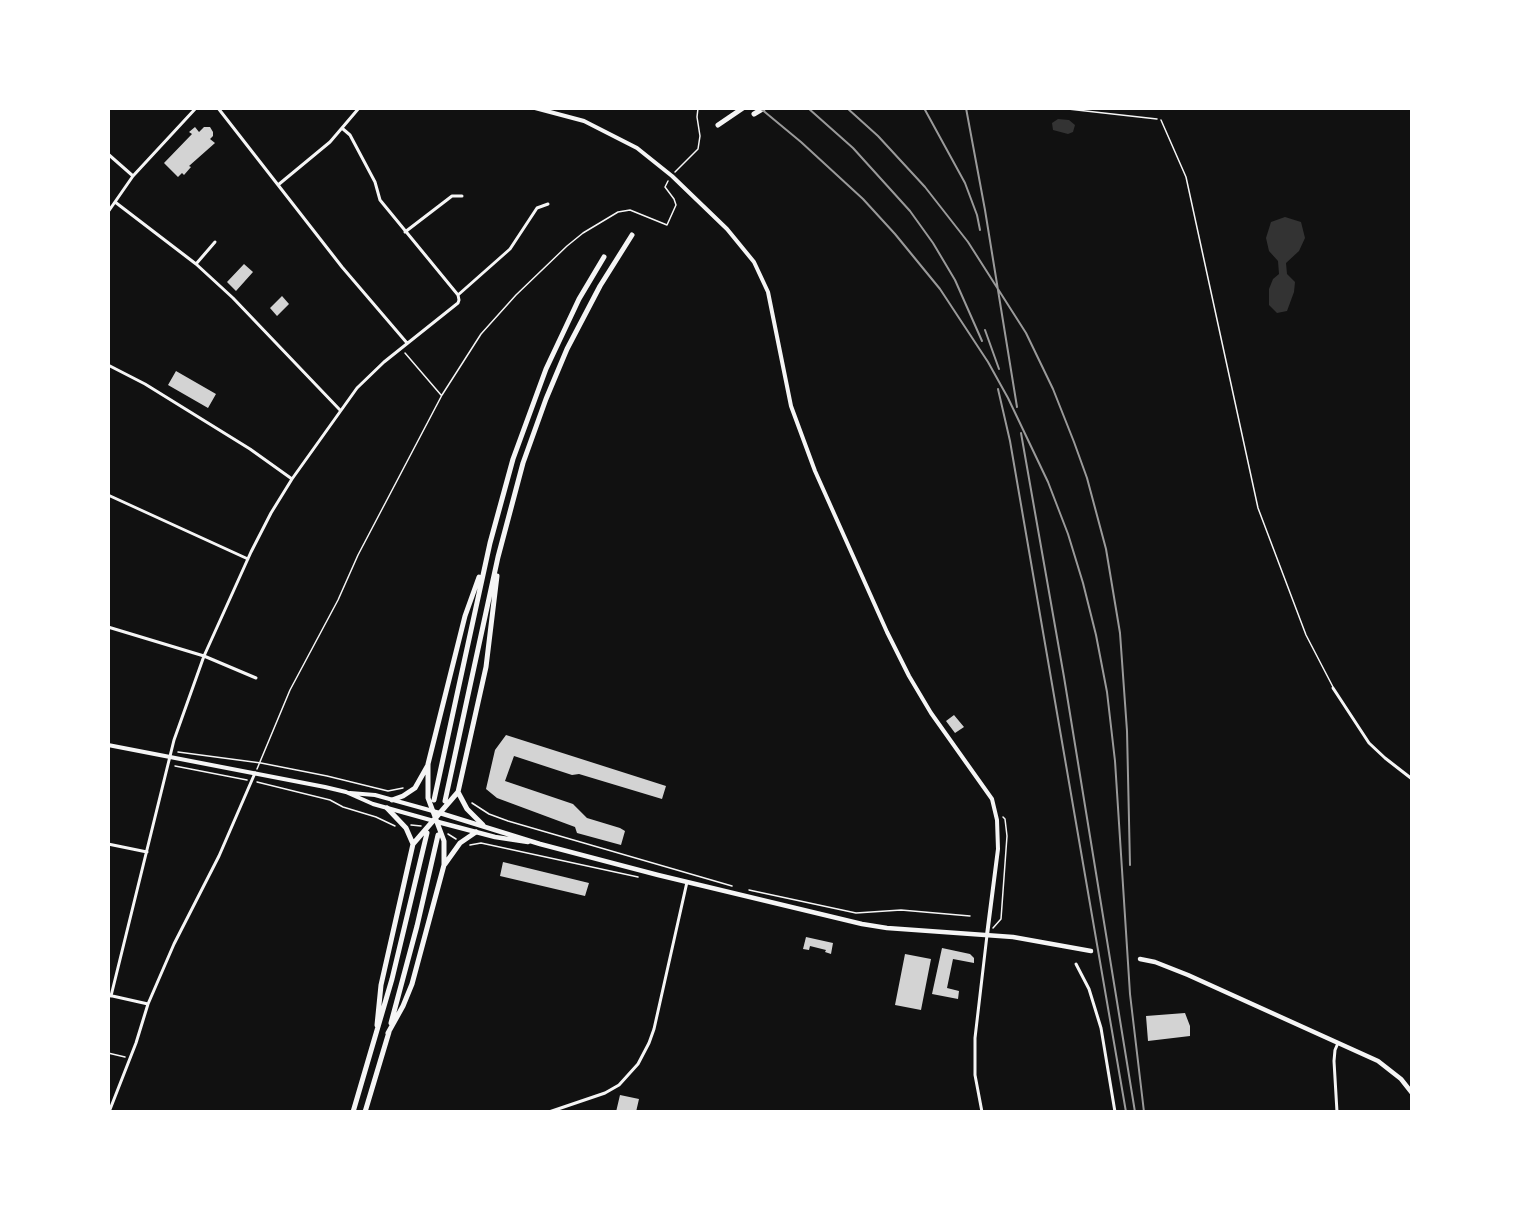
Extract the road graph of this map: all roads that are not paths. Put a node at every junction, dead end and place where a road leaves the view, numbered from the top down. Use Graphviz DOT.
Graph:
graph roads {
  1 [pos="196,108"];
  2 [pos="218,108"];
  3 [pos="359,108"];
  4 [pos="535,108"];
  5 [pos="743,108"];
  6 [pos="764,108"];
  7 [pos="754,114"];
  8 [pos="1161,120"];
  9 [pos="718,125"];
  10 [pos="343,129"];
  11 [pos="108,154"];
  12 [pos="133,176"];
  13 [pos="278,185"];
  14 [pos="462,195"];
  15 [pos="115,201"];
  16 [pos="548,204"];
  17 [pos="108,212"];
  18 [pos="405,232"];
  19 [pos="633,235"];
  20 [pos="215,243"];
  21 [pos="604,257"];
  22 [pos="196,264"];
  23 [pos="459,295"];
  24 [pos="407,343"];
  25 [pos="108,365"];
  26 [pos="340,410"];
  27 [pos="292,479"];
  28 [pos="108,495"];
  29 [pos="487,557"];
  30 [pos="498,557"];
  31 [pos="248,559"];
  32 [pos="108,627"];
  33 [pos="204,656"];
  34 [pos="256,678"];
  35 [pos="1333,688"];
  36 [pos="108,745"];
  37 [pos="170,756"];
  38 [pos="428,764"];
  39 [pos="255,773"];
  40 [pos="1412,779"];
  41 [pos="346,792"];
  42 [pos="458,792"];
  43 [pos="431,799"];
  44 [pos="392,800"];
  45 [pos="448,801"];
  46 [pos="387,808"];
  47 [pos="436,817"];
  48 [pos="483,825"];
  49 [pos="476,832"];
  50 [pos="424,833"];
  51 [pos="442,835"];
  52 [pos="108,844"];
  53 [pos="413,844"];
  54 [pos="540,844"];
  55 [pos="147,852"];
  56 [pos="444,865"];
  57 [pos="687,882"];
  58 [pos="987,935"];
  59 [pos="1091,951"];
  60 [pos="1140,959"];
  61 [pos="1076,964"];
  62 [pos="110,995"];
  63 [pos="148,1004"];
  64 [pos="388,1033"];
  65 [pos="376,1035"];
  66 [pos="1338,1043"];
  67 [pos="1412,1093"];
  68 [pos="109,1112"];
  69 [pos="353,1112"];
  70 [pos="365,1112"];
  71 [pos="549,1112"];
  72 [pos="982,1112"];
  73 [pos="1115,1112"];
  74 [pos="1337,1112"];
  1 -- 12 [label="street"];
  2 -- 13 [label="street"];
  3 -- 10 [label="street"];
  4 -- 58 [label="street"];
  5 -- 9 [label="highway"];
  6 -- 7 [label="highway"];
  8 -- 35 [label="lane"];
  10 -- 13 [label="street"];
  10 -- 18 [label="street"];
  11 -- 12 [label="street"];
  12 -- 15 [label="street"];
  13 -- 24 [label="street"];
  14 -- 18 [label="street"];
  15 -- 17 [label="street"];
  15 -- 22 [label="street"];
  16 -- 23 [label="street"];
  18 -- 23 [label="street"];
  19 -- 30 [label="highway"];
  20 -- 22 [label="street"];
  21 -- 29 [label="highway"];
  22 -- 26 [label="street"];
  23 -- 24 [label="street"];
  24 -- 26 [label="street"];
  25 -- 27 [label="street"];
  26 -- 27 [label="street"];
  27 -- 31 [label="street"];
  28 -- 31 [label="street"];
  29 -- 38 [label="highway"];
  29 -- 43 [label="highway"];
  30 -- 42 [label="highway"];
  30 -- 45 [label="highway"];
  31 -- 33 [label="street"];
  32 -- 33 [label="street"];
  33 -- 34 [label="street"];
  33 -- 37 [label="street"];
  35 -- 40 [label="street"];
  36 -- 37 [label="street"];
  37 -- 39 [label="street"];
  37 -- 55 [label="street"];
  38 -- 43 [label="highway"];
  38 -- 44 [label="highway"];
  39 -- 41 [label="street"];
  39 -- 63 [label="street"];
  41 -- 44 [label="street"];
  41 -- 46 [label="street"];
  42 -- 45 [label="highway"];
  42 -- 48 [label="highway"];
  43 -- 47 [label="highway"];
  44 -- 47 [label="street"];
  45 -- 47 [label="highway"];
  46 -- 47 [label="street"];
  46 -- 53 [label="highway"];
  47 -- 48 [label="main road"];
  47 -- 49 [label="main road"];
  47 -- 50 [label="highway"];
  47 -- 51 [label="highway"];
  48 -- 54 [label="main road"];
  49 -- 54 [label="main road"];
  49 -- 56 [label="highway"];
  50 -- 53 [label="highway"];
  50 -- 65 [label="highway"];
  51 -- 56 [label="highway"];
  51 -- 64 [label="highway"];
  52 -- 55 [label="street"];
  53 -- 65 [label="highway"];
  54 -- 57 [label="main road"];
  55 -- 62 [label="street"];
  56 -- 64 [label="highway"];
  57 -- 58 [label="main road"];
  57 -- 71 [label="street"];
  58 -- 59 [label="main road"];
  58 -- 72 [label="street"];
  60 -- 66 [label="main road"];
  61 -- 73 [label="street"];
  62 -- 63 [label="street"];
  63 -- 68 [label="street"];
  64 -- 70 [label="highway"];
  65 -- 69 [label="highway"];
  66 -- 67 [label="main road"];
  66 -- 74 [label="street"];
}
